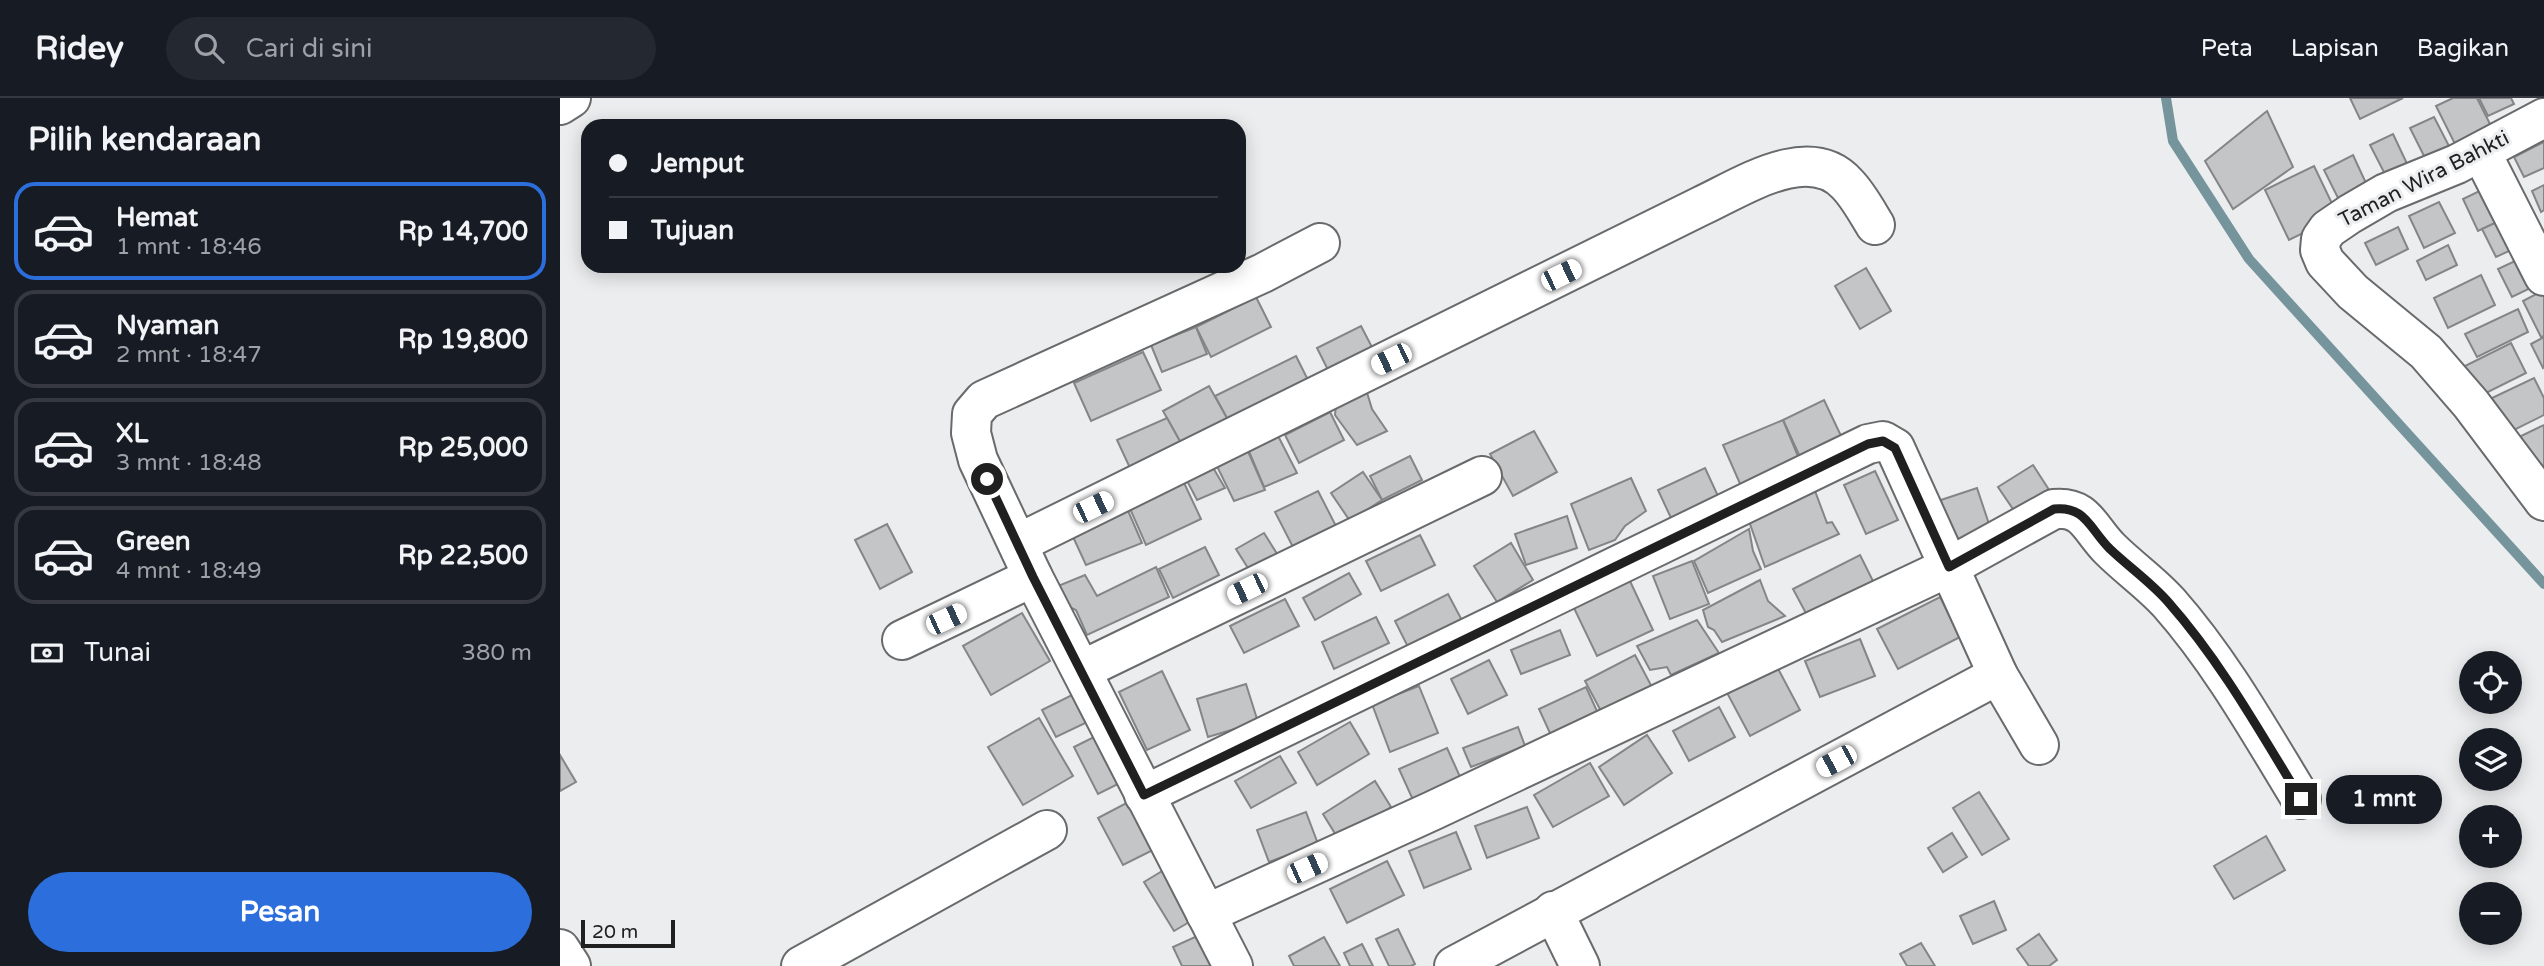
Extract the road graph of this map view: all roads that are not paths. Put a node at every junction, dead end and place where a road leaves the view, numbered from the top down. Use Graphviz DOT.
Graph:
graph roads {
  1 [pos="571,98"];
  2 [pos="560,106"];
  3 [pos="2544,118"];
  4 [pos="2481,152"];
  5 [pos="1875,225"];
  6 [pos="1320,243"];
  7 [pos="2544,276"];
  8 [pos="1482,476"];
  9 [pos="2544,501"];
  10 [pos="1026,560"];
  11 [pos="1949,567"];
  12 [pos="902,640"];
  13 [pos="1082,670"];
  14 [pos="1998,675"];
  15 [pos="2039,745"];
  16 [pos="1144,795"];
  17 [pos="2301,799"];
  18 [pos="1047,830"];
  19 [pos="1553,911"];
  20 [pos="1206,914"];
  21 [pos="560,949"];
  22 [pos="571,966"];
  23 [pos="801,966"];
  24 [pos="1233,966"];
  25 [pos="1454,966"];
  26 [pos="1580,966"];
  1 -- 2 [label="street"];
  3 -- 4 [label="street, Taman Wira Bahkti"];
  4 -- 7 [label="street"];
  4 -- 9 [label="street, Taman Wira Bahkti"];
  5 -- 10 [label="street"];
  6 -- 10 [label="street"];
  8 -- 13 [label="street"];
  10 -- 12 [label="street"];
  10 -- 13 [label="street"];
  11 -- 14 [label="street"];
  11 -- 16 [label="street"];
  11 -- 17 [label="street"];
  11 -- 20 [label="street"];
  13 -- 16 [label="street"];
  14 -- 15 [label="street"];
  14 -- 19 [label="street"];
  16 -- 20 [label="street"];
  18 -- 23 [label="street"];
  19 -- 25 [label="street"];
  19 -- 26 [label="street"];
  20 -- 24 [label="street"];
  21 -- 22 [label="street"];
}
